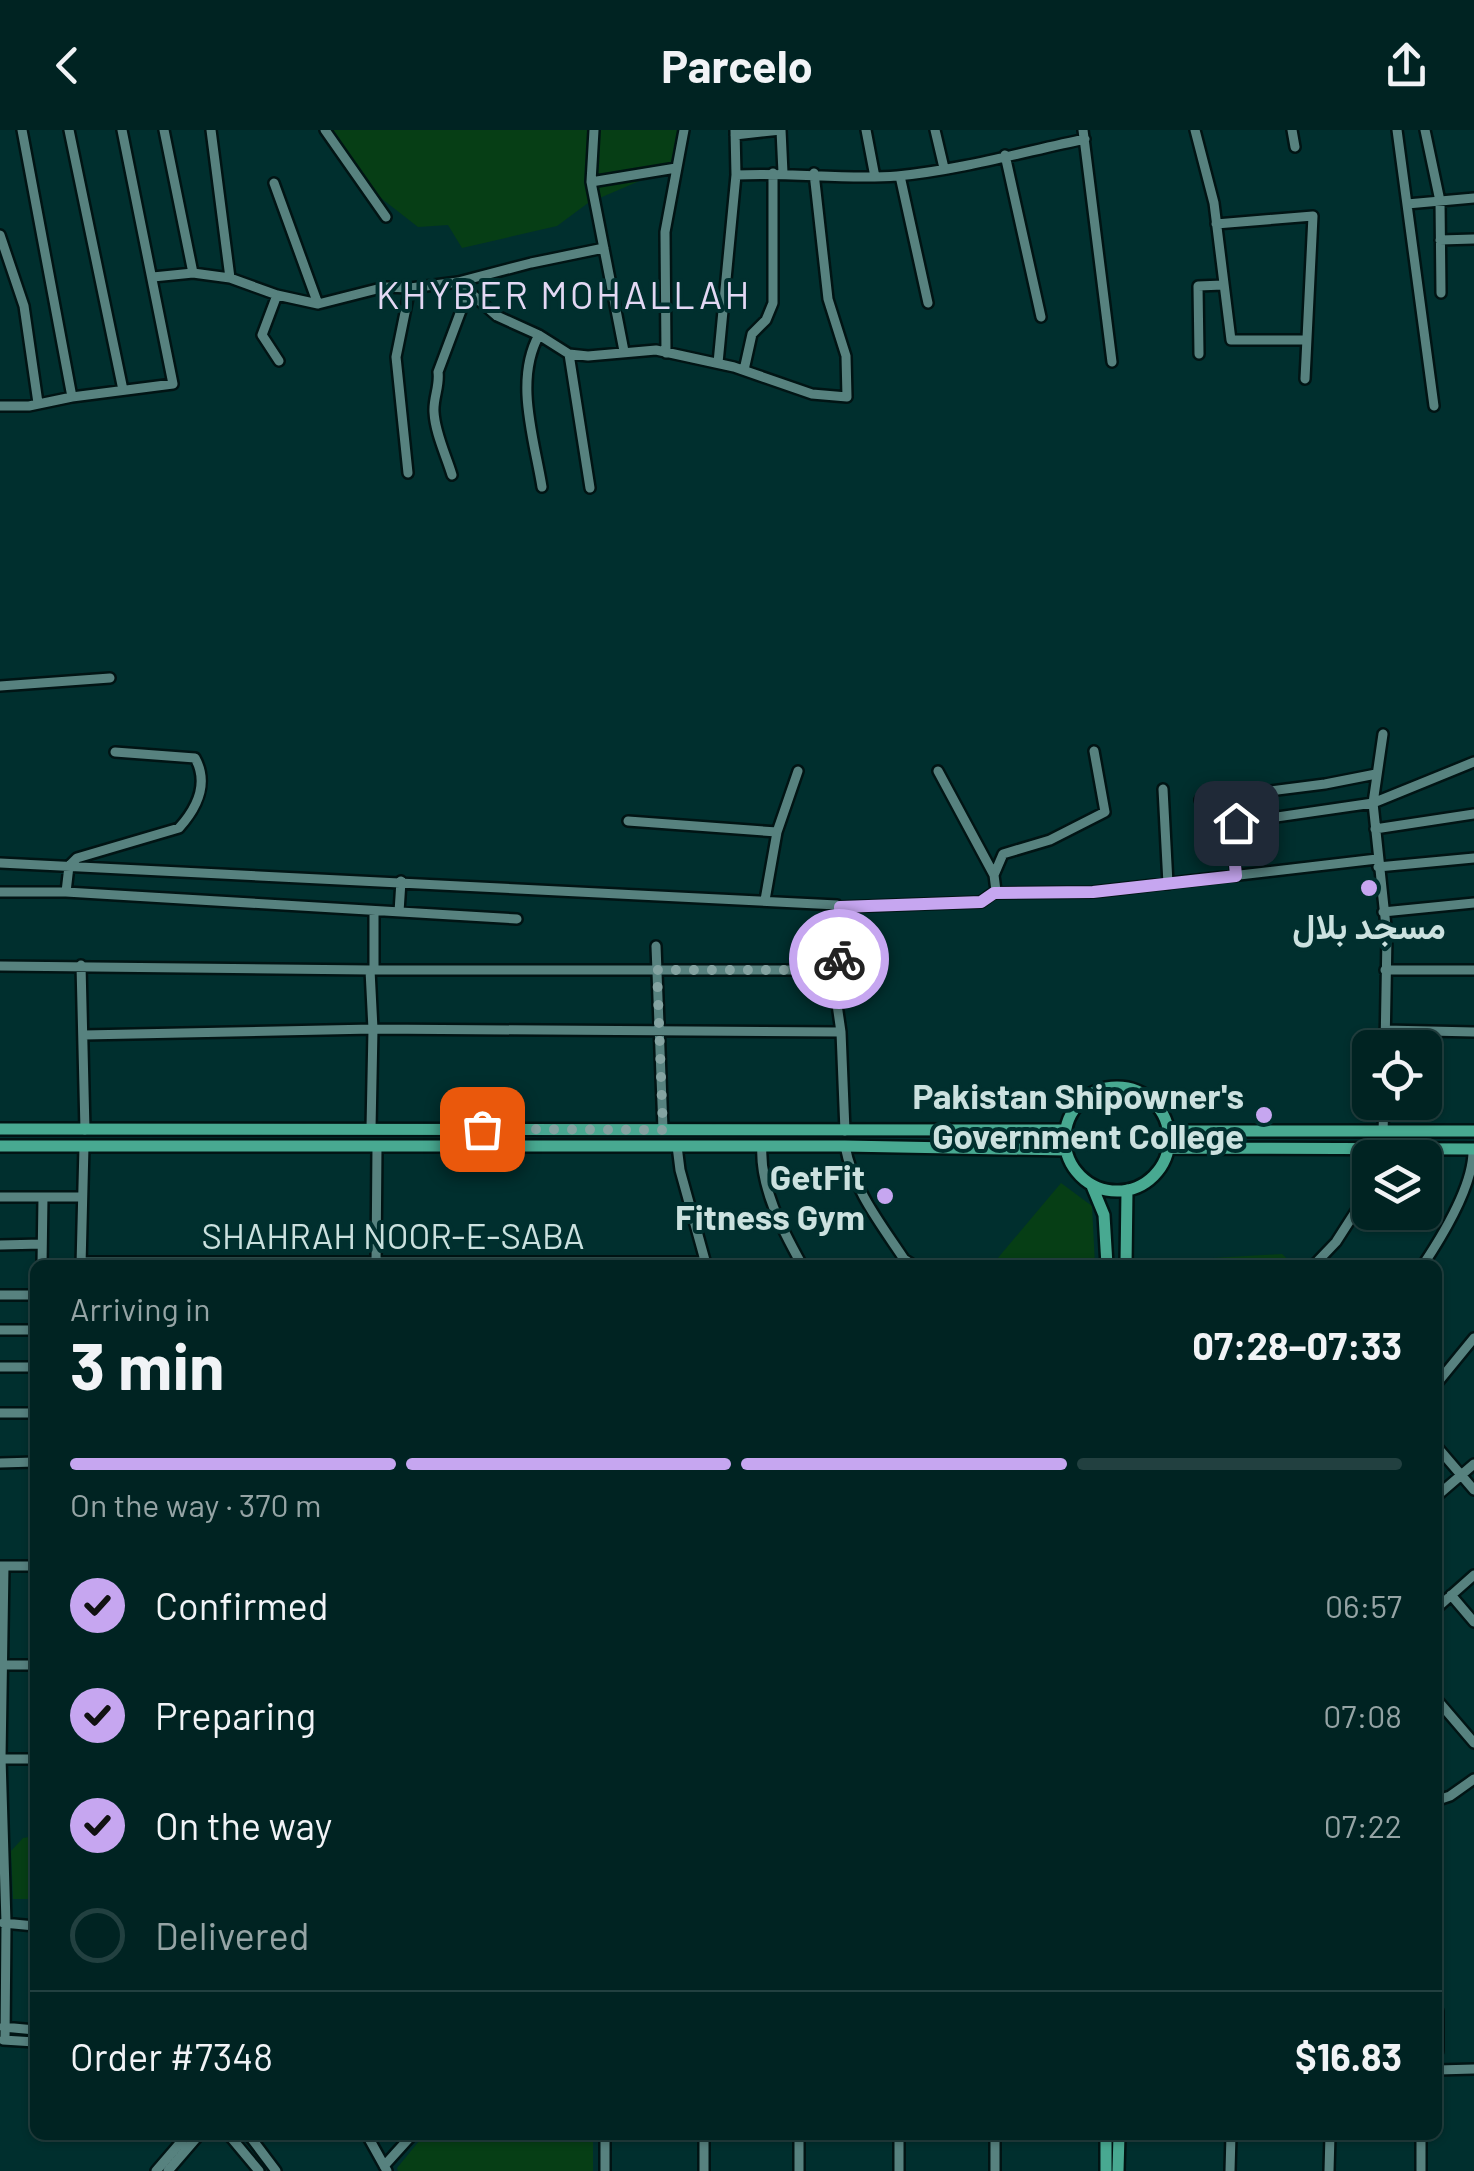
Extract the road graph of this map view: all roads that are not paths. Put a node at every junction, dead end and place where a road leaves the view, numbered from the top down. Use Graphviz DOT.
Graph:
graph roads {
  1 [pos="22,130"];
  2 [pos="69,130"];
  3 [pos="122,130"];
  4 [pos="164,130"];
  5 [pos="211,130"];
  6 [pos="325,130"];
  7 [pos="594,130"];
  8 [pos="684,130"];
  9 [pos="781,130"];
  10 [pos="866,130"];
  11 [pos="935,130"];
  12 [pos="1194,130"];
  13 [pos="1292,130"];
  14 [pos="1397,130"];
  15 [pos="1425,130"];
  16 [pos="735,133"];
  17 [pos="1084,134"];
  18 [pos="1295,147"];
  19 [pos="1005,155"];
  20 [pos="676,168"];
  21 [pos="944,168"];
  22 [pos="778,173"];
  23 [pos="814,173"];
  24 [pos="736,174"];
  25 [pos="900,176"];
  26 [pos="875,177"];
  27 [pos="590,182"];
  28 [pos="274,183"];
  29 [pos="1474,198"];
  30 [pos="1440,201"];
  31 [pos="1407,204"];
  32 [pos="386,217"];
  33 [pos="1216,224"];
  34 [pos="0,235"];
  35 [pos="1440,240"];
  36 [pos="1474,240"];
  37 [pos="604,248"];
  38 [pos="193,274"];
  39 [pos="152,277"];
  40 [pos="230,278"];
  41 [pos="458,282"];
  42 [pos="1223,285"];
  43 [pos="410,288"];
  44 [pos="468,292"];
  45 [pos="1441,294"];
  46 [pos="277,295"];
  47 [pos="928,303"];
  48 [pos="318,304"];
  49 [pos="1041,317"];
  50 [pos="539,335"];
  51 [pos="1305,340"];
  52 [pos="624,351"];
  53 [pos="569,354"];
  54 [pos="666,354"];
  55 [pos="1199,354"];
  56 [pos="280,361"];
  57 [pos="718,362"];
  58 [pos="1112,362"];
  59 [pos="744,370"];
  60 [pos="1305,380"];
  61 [pos="123,390"];
  62 [pos="72,397"];
  63 [pos="38,404"];
  64 [pos="0,406"];
  65 [pos="1434,406"];
  66 [pos="408,472"];
  67 [pos="452,475"];
  68 [pos="542,486"];
  69 [pos="590,488"];
  70 [pos="110,678"];
  71 [pos="0,686"];
  72 [pos="1383,734"];
  73 [pos="115,752"];
  74 [pos="1094,752"];
  75 [pos="1474,762"];
  76 [pos="938,770"];
  77 [pos="798,772"];
  78 [pos="1376,774"];
  79 [pos="1162,789"];
  80 [pos="1200,800"];
  81 [pos="1373,803"];
  82 [pos="1474,814"];
  83 [pos="628,821"];
  84 [pos="1375,829"];
  85 [pos="776,832"];
  86 [pos="1474,858"];
  87 [pos="0,863"];
  88 [pos="1378,863"];
  89 [pos="69,866"];
  90 [pos="994,875"];
  91 [pos="1236,876"];
  92 [pos="401,881"];
  93 [pos="1168,884"];
  94 [pos="0,892"];
  95 [pos="66,892"];
  96 [pos="994,893"];
  97 [pos="765,900"];
  98 [pos="1474,903"];
  99 [pos="840,907"];
  100 [pos="374,911"];
  101 [pos="399,912"];
  102 [pos="1383,912"];
  103 [pos="517,920"];
  104 [pos="656,946"];
  105 [pos="81,965"];
  106 [pos="0,966"];
  107 [pos="372,970"];
  108 [pos="657,970"];
  109 [pos="832,970"];
  110 [pos="1385,970"];
  111 [pos="1474,970"];
  112 [pos="373,1029"];
  113 [pos="661,1029"];
  114 [pos="1385,1030"];
  115 [pos="1442,1031"];
  116 [pos="841,1032"];
  117 [pos="1474,1032"];
  118 [pos="84,1035"];
  119 [pos="1383,1120"];
  120 [pos="217,1128"];
  121 [pos="371,1128"];
  122 [pos="0,1129"];
  123 [pos="86,1130"];
  124 [pos="628,1130"];
  125 [pos="663,1130"];
  126 [pos="1065,1130"];
  127 [pos="845,1131"];
  128 [pos="1169,1131"];
  129 [pos="1383,1131"];
  130 [pos="1474,1132"];
  131 [pos="0,1146"];
  132 [pos="84,1146"];
  133 [pos="217,1146"];
  134 [pos="677,1146"];
  135 [pos="762,1146"];
  136 [pos="845,1146"];
  137 [pos="378,1147"];
  138 [pos="629,1148"];
  139 [pos="1170,1148"];
  140 [pos="1473,1149"];
  141 [pos="1066,1150"];
  142 [pos="1442,1151"];
  143 [pos="1352,1153"];
  144 [pos="1092,1186"];
  145 [pos="1127,1190"];
  146 [pos="0,1197"];
  147 [pos="42,1197"];
  148 [pos="81,1197"];
  149 [pos="1352,1217"];
  150 [pos="42,1244"];
  151 [pos="0,1245"];
  152 [pos="42,1260"];
  153 [pos="81,1260"];
  154 [pos="376,1260"];
  155 [pos="705,1260"];
  156 [pos="799,1260"];
  157 [pos="906,1260"];
  158 [pos="1107,1260"];
  159 [pos="1126,1260"];
  160 [pos="1319,1260"];
  161 [pos="1426,1260"];
  162 [pos="0,1295"];
  163 [pos="30,1295"];
  164 [pos="0,1330"];
  165 [pos="30,1330"];
  166 [pos="1474,1338"];
  167 [pos="0,1366"];
  168 [pos="30,1367"];
  169 [pos="1442,1377"];
  170 [pos="0,1413"];
  171 [pos="30,1413"];
  172 [pos="1442,1453"];
  173 [pos="30,1462"];
  174 [pos="0,1463"];
  175 [pos="1474,1464"];
  176 [pos="1462,1476"];
  177 [pos="1474,1490"];
  178 [pos="1442,1492"];
  179 [pos="2,1566"];
  180 [pos="30,1566"];
  181 [pos="1474,1575"];
  182 [pos="1451,1595"];
  183 [pos="1442,1603"];
  184 [pos="1474,1622"];
  185 [pos="30,1665"];
  186 [pos="2,1666"];
  187 [pos="1442,1706"];
  188 [pos="1474,1743"];
  189 [pos="0,1758"];
  190 [pos="30,1759"];
  191 [pos="1474,1780"];
  192 [pos="1442,1799"];
  193 [pos="3,1924"];
  194 [pos="30,1926"];
  195 [pos="3,2027"];
  196 [pos="30,2030"];
  197 [pos="2,2040"];
  198 [pos="30,2042"];
  199 [pos="1474,2069"];
  200 [pos="1442,2070"];
  201 [pos="183,2140"];
  202 [pos="195,2140"];
  203 [pos="233,2140"];
  204 [pos="253,2140"];
  205 [pos="370,2140"];
  206 [pos="408,2140"];
  207 [pos="605,2140"];
  208 [pos="704,2140"];
  209 [pos="800,2140"];
  210 [pos="899,2140"];
  211 [pos="995,2140"];
  212 [pos="1106,2140"];
  213 [pos="1119,2140"];
  214 [pos="1231,2140"];
  215 [pos="1330,2140"];
  216 [pos="1422,2140"];
  217 [pos="386,2168"];
  218 [pos="156,2171"];
  219 [pos="168,2171"];
  220 [pos="258,2171"];
  221 [pos="276,2171"];
  222 [pos="606,2171"];
  223 [pos="704,2171"];
  224 [pos="799,2171"];
  225 [pos="899,2171"];
  226 [pos="995,2171"];
  227 [pos="1106,2171"];
  228 [pos="1118,2171"];
  229 [pos="1230,2171"];
  230 [pos="1329,2171"];
  231 [pos="1422,2171"];
  1 -- 62 [label="street"];
  2 -- 61 [label="street"];
  3 -- 39 [label="street"];
  4 -- 38 [label="street"];
  5 -- 40 [label="street"];
  6 -- 32 [label="street"];
  7 -- 27 [label="street"];
  8 -- 20 [label="street"];
  9 -- 16 [label="street"];
  9 -- 22 [label="street"];
  10 -- 26 [label="street"];
  11 -- 21 [label="street"];
  12 -- 33 [label="street"];
  13 -- 18 [label="street"];
  14 -- 31 [label="street"];
  15 -- 30 [label="street"];
  16 -- 24 [label="street"];
  17 -- 19 [label="street"];
  17 -- 58 [label="street"];
  19 -- 21 [label="street"];
  19 -- 49 [label="street"];
  20 -- 27 [label="street"];
  20 -- 54 [label="street"];
  21 -- 25 [label="street"];
  22 -- 23 [label="street"];
  22 -- 24 [label="street"];
  22 -- 59 [label="street"];
  23 -- 26 [label="street"];
  23 -- 59 [label="street"];
  24 -- 57 [label="street"];
  25 -- 26 [label="street"];
  25 -- 47 [label="street"];
  27 -- 37 [label="street"];
  28 -- 48 [label="street"];
  29 -- 30 [label="street"];
  30 -- 31 [label="street"];
  30 -- 35 [label="street"];
  31 -- 65 [label="street"];
  33 -- 42 [label="street"];
  33 -- 51 [label="street"];
  34 -- 63 [label="street"];
  35 -- 36 [label="street"];
  35 -- 45 [label="street"];
  37 -- 41 [label="street"];
  37 -- 52 [label="street"];
  38 -- 39 [label="street"];
  38 -- 40 [label="street"];
  39 -- 61 [label="street"];
  40 -- 46 [label="street"];
  41 -- 43 [label="street"];
  41 -- 44 [label="street"];
  42 -- 51 [label="street"];
  42 -- 55 [label="street"];
  43 -- 48 [label="street"];
  43 -- 66 [label="street"];
  44 -- 50 [label="street"];
  44 -- 67 [label="street"];
  46 -- 48 [label="street"];
  46 -- 56 [label="street"];
  50 -- 53 [label="street"];
  50 -- 68 [label="street"];
  51 -- 60 [label="street"];
  52 -- 53 [label="street"];
  52 -- 54 [label="street"];
  53 -- 69 [label="street"];
  54 -- 57 [label="street"];
  57 -- 59 [label="street"];
  61 -- 62 [label="street"];
  62 -- 63 [label="street"];
  63 -- 64 [label="street"];
  70 -- 71 [label="street"];
  72 -- 78 [label="street"];
  73 -- 89 [label="street"];
  74 -- 90 [label="street"];
  75 -- 81 [label="street"];
  76 -- 90 [label="street"];
  77 -- 85 [label="street"];
  78 -- 80 [label="street"];
  78 -- 81 [label="street"];
  79 -- 93 [label="street"];
  81 -- 84 [label="street"];
  81 -- 91 [label="street"];
  82 -- 84 [label="street"];
  83 -- 85 [label="street"];
  84 -- 88 [label="street"];
  85 -- 97 [label="street"];
  86 -- 88 [label="street"];
  87 -- 89 [label="street"];
  88 -- 91 [label="street"];
  88 -- 102 [label="street"];
  89 -- 92 [label="street"];
  89 -- 95 [label="street"];
  90 -- 96 [label="street"];
  91 -- 93 [label="street"];
  92 -- 97 [label="street"];
  92 -- 101 [label="street"];
  93 -- 96 [label="street"];
  94 -- 95 [label="street"];
  95 -- 100 [label="street"];
  96 -- 99 [label="street"];
  97 -- 99 [label="street"];
  98 -- 102 [label="street"];
  99 -- 109 [label="street"];
  100 -- 101 [label="street"];
  100 -- 107 [label="street"];
  101 -- 103 [label="street"];
  102 -- 110 [label="street"];
  104 -- 108 [label="street"];
  105 -- 106 [label="street"];
  105 -- 107 [label="street"];
  105 -- 118 [label="street"];
  107 -- 108 [label="street"];
  107 -- 112 [label="street"];
  108 -- 109 [label="street"];
  108 -- 113 [label="street"];
  109 -- 116 [label="street"];
  110 -- 111 [label="street"];
  110 -- 114 [label="street"];
  112 -- 113 [label="street"];
  112 -- 118 [label="street"];
  112 -- 121 [label="street"];
  113 -- 116 [label="street"];
  113 -- 125 [label="street"];
  115 -- 117 [label="street"];
  116 -- 127 [label="street"];
  118 -- 123 [label="street"];
  119 -- 129 [label="street"];
  120 -- 121 [label="main road"];
  120 -- 123 [label="main road"];
  120 -- 133 [label="main road"];
  121 -- 124 [label="main road"];
  122 -- 123 [label="main road"];
  124 -- 125 [label="main road"];
  124 -- 138 [label="main road"];
  125 -- 127 [label="main road"];
  126 -- 127 [label="main road"];
  126 -- 128 [label="main road"];
  126 -- 141 [label="main road"];
  128 -- 129 [label="main road"];
  128 -- 139 [label="main road"];
  129 -- 130 [label="main road"];
  131 -- 132 [label="main road"];
  132 -- 133 [label="main road"];
  132 -- 148 [label="street"];
  133 -- 137 [label="main road"];
  134 -- 135 [label="main road"];
  134 -- 138 [label="main road"];
  134 -- 155 [label="street"];
  135 -- 136 [label="main road"];
  135 -- 156 [label="street"];
  136 -- 141 [label="main road"];
  136 -- 157 [label="street"];
  137 -- 138 [label="main road"];
  137 -- 154 [label="street"];
  139 -- 143 [label="main road"];
  139 -- 145 [label="main road"];
  140 -- 142 [label="main road"];
  140 -- 161 [label="street"];
  141 -- 144 [label="main road"];
  144 -- 145 [label="main road"];
  144 -- 158 [label="main road"];
  145 -- 159 [label="main road"];
  146 -- 147 [label="street"];
  147 -- 148 [label="street"];
  147 -- 150 [label="street"];
  148 -- 153 [label="street"];
  149 -- 160 [label="street"];
  150 -- 151 [label="street"];
  150 -- 152 [label="street"];
  162 -- 163 [label="street"];
  164 -- 165 [label="street"];
  166 -- 169 [label="street"];
  167 -- 168 [label="street"];
  170 -- 171 [label="street"];
  172 -- 176 [label="street"];
  173 -- 174 [label="street"];
  175 -- 176 [label="street"];
  176 -- 177 [label="street"];
  176 -- 178 [label="street"];
  179 -- 180 [label="street"];
  179 -- 186 [label="street"];
  181 -- 182 [label="street"];
  182 -- 183 [label="street"];
  182 -- 184 [label="street"];
  185 -- 186 [label="street"];
  186 -- 189 [label="street"];
  187 -- 188 [label="street"];
  189 -- 190 [label="street"];
  189 -- 193 [label="street"];
  191 -- 192 [label="street"];
  193 -- 194 [label="street"];
  193 -- 195 [label="street"];
  195 -- 196 [label="street"];
  195 -- 197 [label="street"];
  197 -- 198 [label="street"];
  199 -- 200 [label="street"];
  201 -- 218 [label="street"];
  202 -- 219 [label="street"];
  203 -- 220 [label="street"];
  204 -- 221 [label="street"];
  205 -- 217 [label="street"];
  206 -- 217 [label="street"];
  207 -- 222 [label="street"];
  208 -- 223 [label="street"];
  209 -- 224 [label="street"];
  210 -- 225 [label="street"];
  211 -- 226 [label="street"];
  212 -- 227 [label="main road"];
  213 -- 228 [label="main road"];
  214 -- 229 [label="street"];
  215 -- 230 [label="street"];
  216 -- 231 [label="street"];
}
